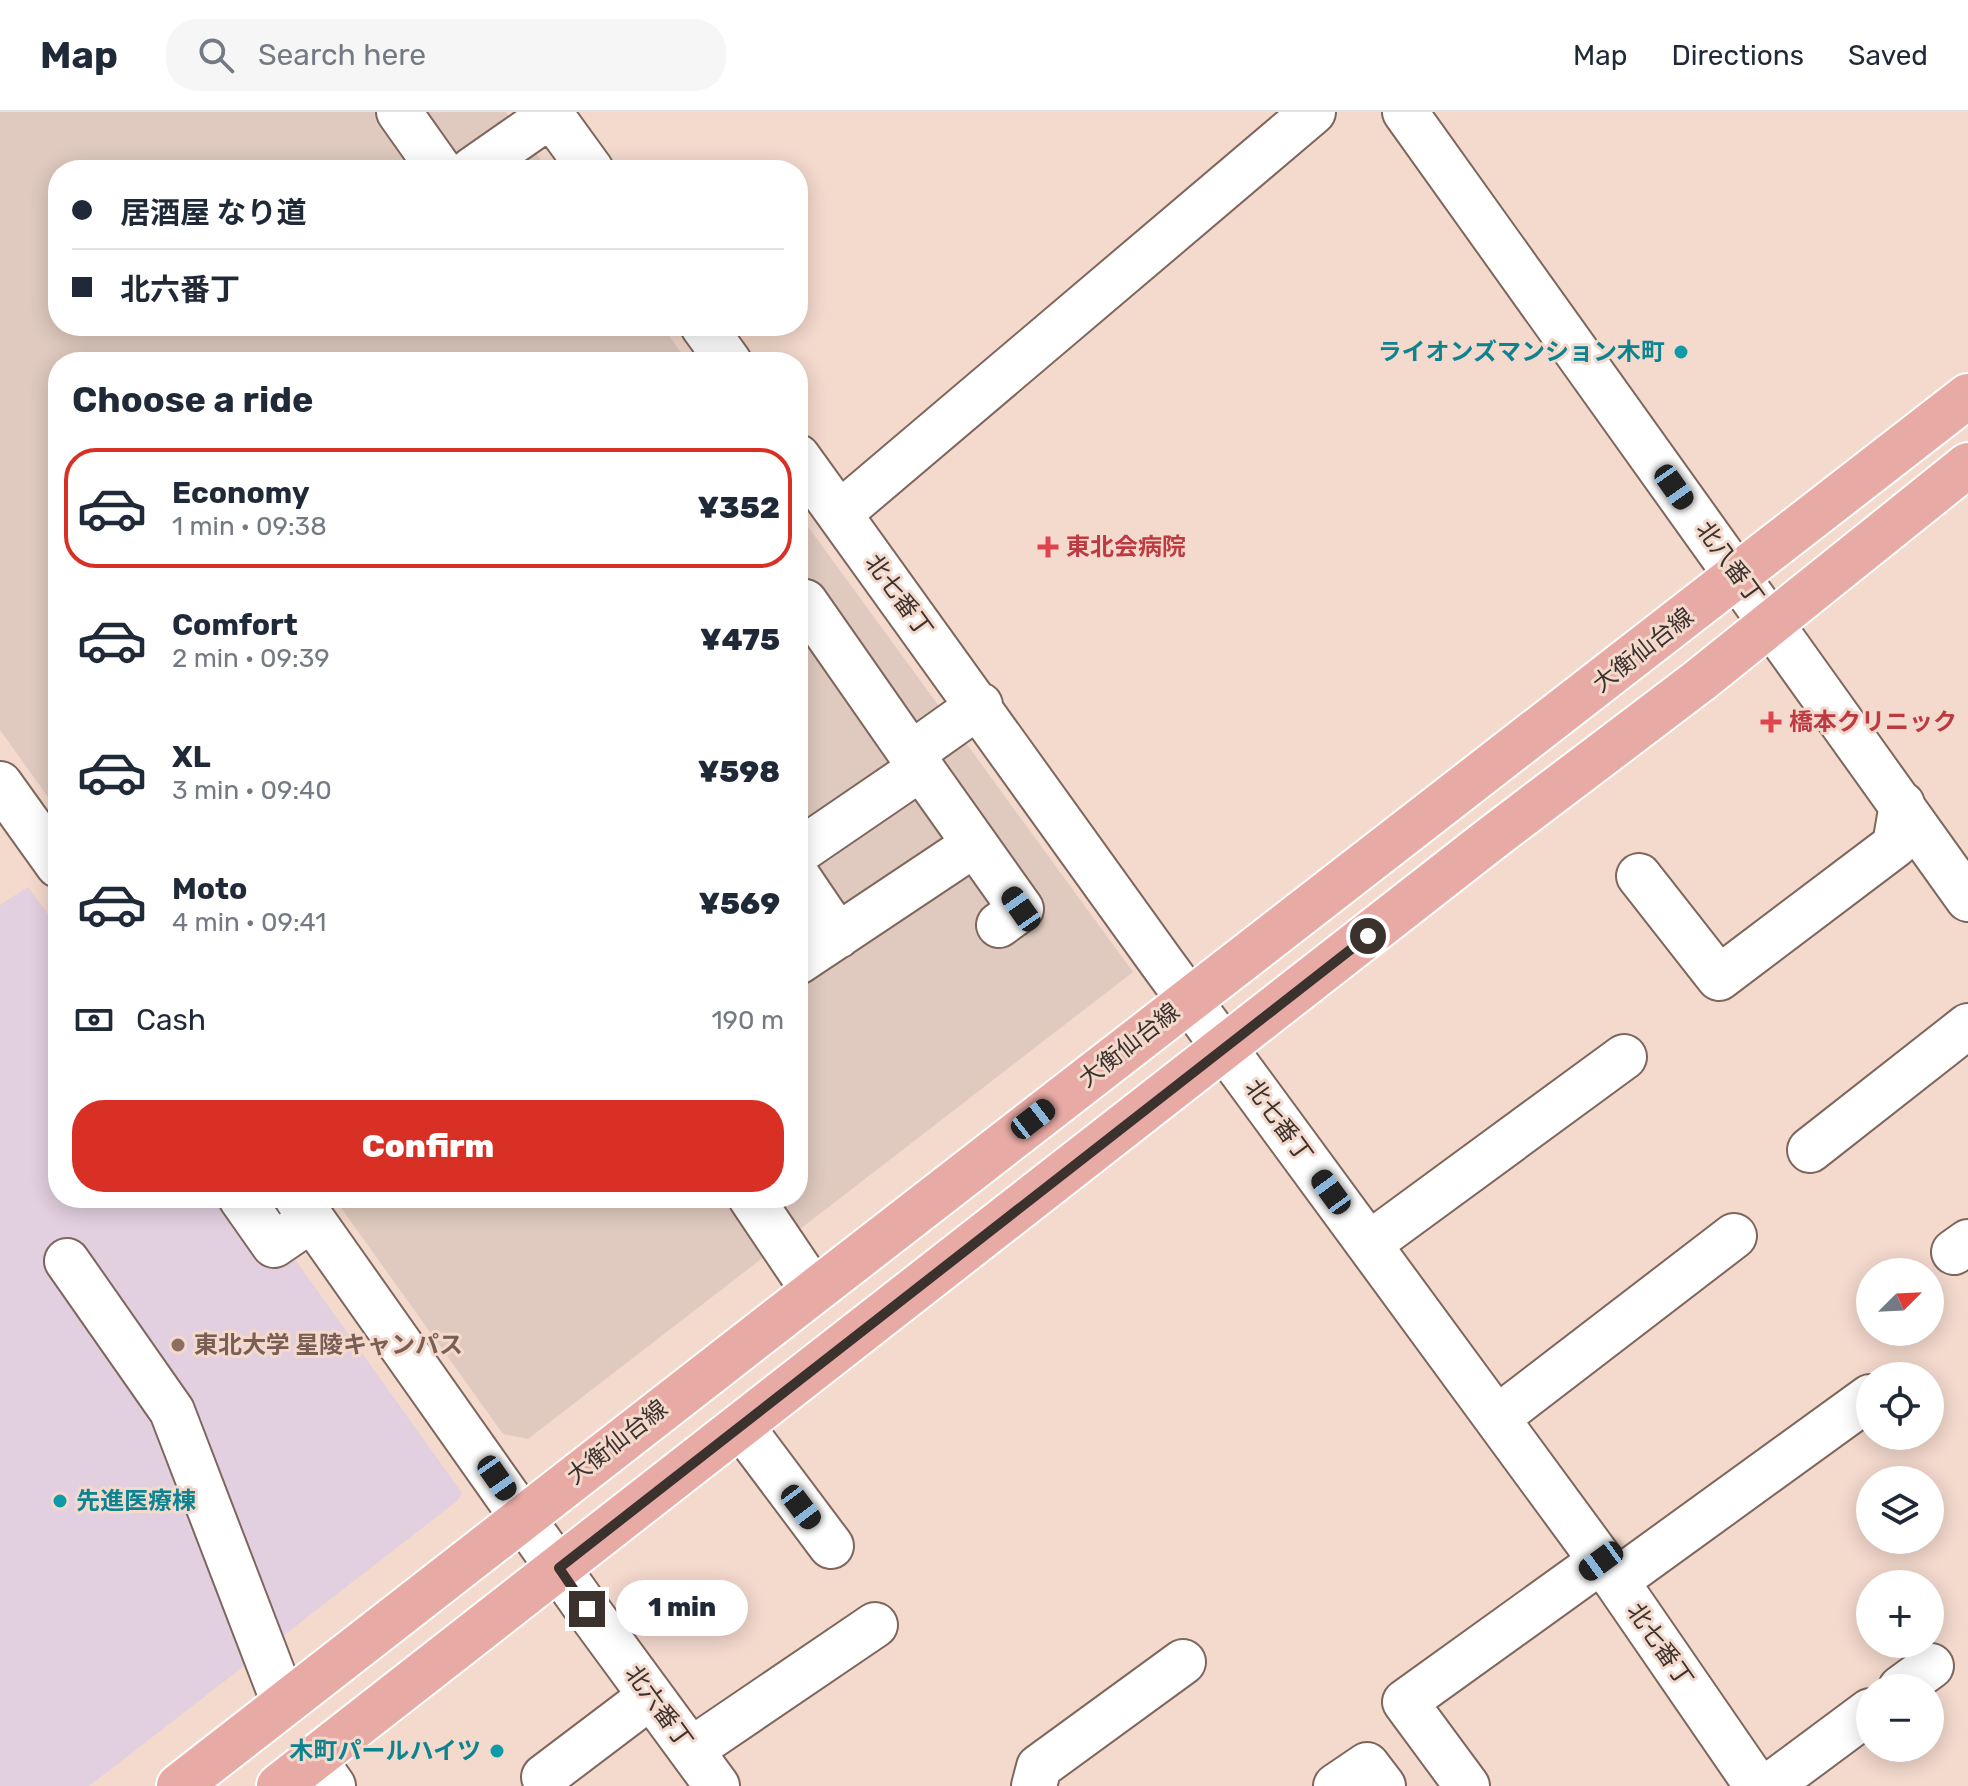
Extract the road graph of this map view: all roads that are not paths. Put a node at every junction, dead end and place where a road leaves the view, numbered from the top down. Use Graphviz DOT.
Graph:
graph roads {
  1 [pos="399,112"];
  2 [pos="1313,112"];
  3 [pos="1405,112"];
  4 [pos="550,113"];
  5 [pos="433,160"];
  6 [pos="486,160"];
  7 [pos="584,160"];
  8 [pos="1968,396"];
  9 [pos="1968,465"];
  10 [pos="808,471"];
  11 [pos="839,514"];
  12 [pos="1738,576"];
  13 [pos="808,606"];
  14 [pos="1772,622"];
  15 [pos="980,705"];
  16 [pos="916,761"];
  17 [pos="0,784"];
  18 [pos="1902,804"];
  19 [pos="808,844"];
  20 [pos="975,844"];
  21 [pos="48,851"];
  22 [pos="1639,876"];
  23 [pos="808,892"];
  24 [pos="1968,899"];
  25 [pos="999,925"];
  26 [pos="838,936"];
  27 [pos="808,956"];
  28 [pos="1188,999"];
  29 [pos="1968,1026"];
  30 [pos="1226,1048"];
  31 [pos="1624,1057"];
  32 [pos="1810,1150"];
  33 [pos="248,1208"];
  34 [pos="304,1208"];
  35 [pos="760,1208"];
  36 [pos="789,1208"];
  37 [pos="1734,1236"];
  38 [pos="1369,1244"];
  39 [pos="79,1252"];
  40 [pos="824,1282"];
  41 [pos="1856,1406"];
  42 [pos="1497,1418"];
  43 [pos="741,1426"];
  44 [pos="523,1515"];
  45 [pos="831,1546"];
  46 [pos="559,1568"];
  47 [pos="1608,1571"];
  48 [pos="875,1625"];
  49 [pos="1183,1662"];
  50 [pos="294,1695"];
  51 [pos="651,1696"];
  52 [pos="1856,1721"];
  53 [pos="691,1750"];
  54 [pos="324,1772"];
  55 [pos="544,1777"];
  56 [pos="179,1786"];
  57 [pos="279,1786"];
  58 [pos="717,1786"];
  59 [pos="1034,1786"];
  60 [pos="1336,1786"];
  61 [pos="1383,1786"];
  62 [pos="1467,1786"];
  63 [pos="1757,1786"];
  64 [pos="1769,1786"];
  1 -- 5 [label="street"];
  2 -- 11 [label="street"];
  3 -- 12 [label="street, 北八番丁"];
  4 -- 6 [label="street"];
  4 -- 7 [label="street"];
  8 -- 12 [label="main road, 大衡仙台線"];
  9 -- 14 [label="main road"];
  10 -- 11 [label="street, 北七番丁"];
  11 -- 15 [label="street, 北七番丁"];
  12 -- 14 [label="street, 北八番丁"];
  12 -- 28 [label="main road, 大衡仙台線"];
  13 -- 16 [label="street"];
  14 -- 18 [label="street, 北八番丁"];
  14 -- 30 [label="main road"];
  15 -- 16 [label="street"];
  15 -- 28 [label="street, 北七番丁"];
  16 -- 19 [label="street"];
  16 -- 20 [label="street"];
  17 -- 21 [label="street"];
  18 -- 22 [label="street"];
  18 -- 24 [label="street, 北八番丁"];
  20 -- 25 [label="street"];
  20 -- 26 [label="street"];
  23 -- 26 [label="street"];
  26 -- 27 [label="street"];
  28 -- 30 [label="street, 北七番丁"];
  28 -- 40 [label="main road, 大衡仙台線"];
  29 -- 32 [label="street"];
  30 -- 38 [label="street, 北七番丁"];
  30 -- 43 [label="main road"];
  31 -- 38 [label="street"];
  33 -- 34 [label="street"];
  34 -- 44 [label="street, 北六番丁"];
  35 -- 40 [label="street"];
  36 -- 40 [label="street"];
  37 -- 42 [label="street"];
  38 -- 42 [label="street, 北七番丁"];
  39 -- 50 [label="street"];
  40 -- 44 [label="main road, 大衡仙台線"];
  41 -- 47 [label="street"];
  42 -- 47 [label="street, 北七番丁"];
  43 -- 45 [label="street"];
  43 -- 46 [label="main road"];
  44 -- 46 [label="street, 北六番丁"];
  44 -- 50 [label="main road, 大衡仙台線"];
  46 -- 51 [label="street, 北六番丁"];
  46 -- 54 [label="main road"];
  47 -- 62 [label="street"];
  47 -- 63 [label="street, 北七番丁"];
  48 -- 53 [label="street"];
  49 -- 59 [label="street"];
  50 -- 56 [label="main road, 大衡仙台線"];
  51 -- 53 [label="street, 北六番丁"];
  51 -- 55 [label="street"];
  52 -- 64 [label="street"];
  53 -- 58 [label="street, 北六番丁"];
  54 -- 57 [label="main road"];
  60 -- 61 [label="street"];
}
